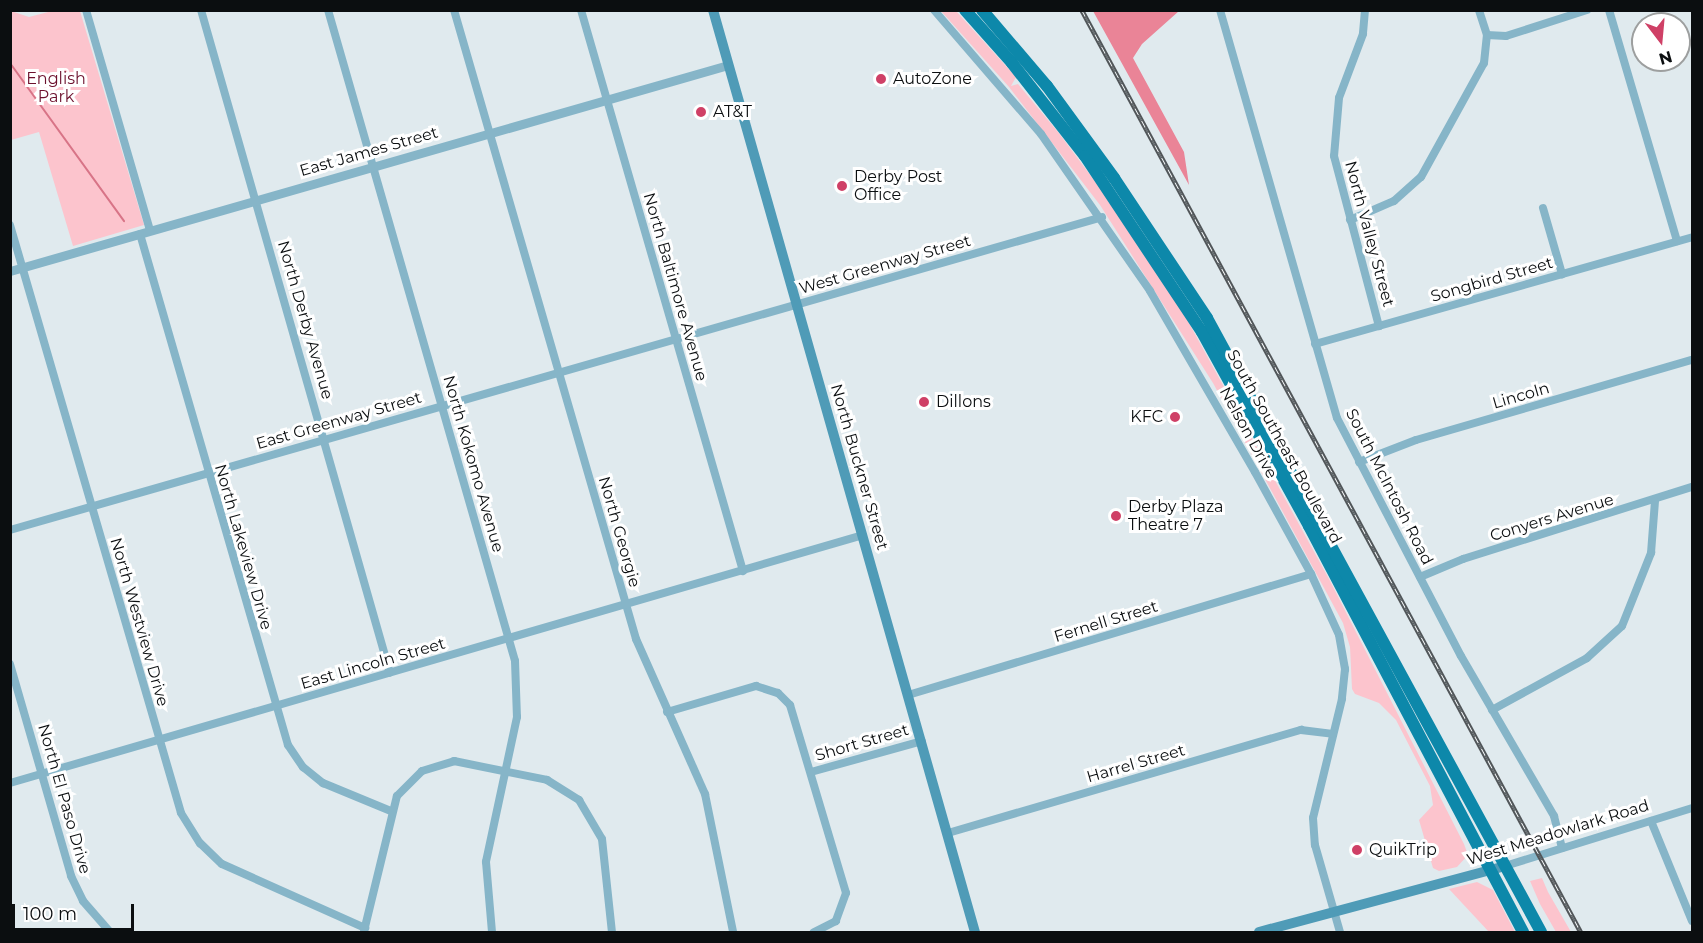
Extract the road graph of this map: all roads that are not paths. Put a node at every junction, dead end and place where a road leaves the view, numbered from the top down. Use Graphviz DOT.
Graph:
graph roads {
  1 [pos="86,10"];
  2 [pos="201,10"];
  3 [pos="328,10"];
  4 [pos="454,10"];
  5 [pos="581,10"];
  6 [pos="713,10"];
  7 [pos="934,10"];
  8 [pos="965,10"];
  9 [pos="982,10"];
  10 [pos="1220,10"];
  11 [pos="1365,10"];
  12 [pos="1479,10"];
  13 [pos="1587,10"];
  14 [pos="1609,10"];
  15 [pos="1487,35"];
  16 [pos="729,65"];
  17 [pos="607,100"];
  18 [pos="490,133"];
  19 [pos="373,167"];
  20 [pos="256,200"];
  21 [pos="1543,208"];
  22 [pos="1102,217"];
  23 [pos="1350,220"];
  24 [pos="10,225"];
  25 [pos="150,231"];
  26 [pos="140,234"];
  27 [pos="1692,237"];
  28 [pos="1677,241"];
  29 [pos="23,267"];
  30 [pos="10,271"];
  31 [pos="1562,274"];
  32 [pos="797,304"];
  33 [pos="1379,326"];
  34 [pos="675,339"];
  35 [pos="1315,344"];
  36 [pos="1692,360"];
  37 [pos="559,373"];
  38 [pos="442,406"];
  39 [pos="325,439"];
  40 [pos="1359,462"];
  41 [pos="208,473"];
  42 [pos="1692,487"];
  43 [pos="1655,501"];
  44 [pos="91,507"];
  45 [pos="10,530"];
  46 [pos="863,535"];
  47 [pos="743,571"];
  48 [pos="1311,574"];
  49 [pos="1420,577"];
  50 [pos="626,604"];
  51 [pos="508,638"];
  52 [pos="10,664"];
  53 [pos="390,672"];
  54 [pos="908,695"];
  55 [pos="275,706"];
  56 [pos="1492,710"];
  57 [pos="667,712"];
  58 [pos="1333,734"];
  59 [pos="159,740"];
  60 [pos="922,741"];
  61 [pos="506,771"];
  62 [pos="811,772"];
  63 [pos="42,774"];
  64 [pos="10,783"];
  65 [pos="1692,807"];
  66 [pos="391,811"];
  67 [pos="1651,821"];
  68 [pos="948,833"];
  69 [pos="1562,848"];
  70 [pos="1505,866"];
  71 [pos="1490,870"];
  72 [pos="1334,911"];
  73 [pos="1692,921"];
  74 [pos="364,930"];
  75 [pos="110,933"];
  76 [pos="492,933"];
  77 [pos="612,933"];
  78 [pos="733,933"];
  79 [pos="814,933"];
  80 [pos="975,933"];
  81 [pos="1259,933"];
  82 [pos="1340,933"];
  83 [pos="1523,933"];
  84 [pos="1541,933"];
  1 -- 25 [label="street"];
  2 -- 20 [label="street, North Derby Avenue"];
  3 -- 19 [label="street, North Kokomo Avenue"];
  4 -- 18 [label="street, North Georgie"];
  5 -- 17 [label="street, North Baltimore Avenue"];
  6 -- 16 [label="main road, North Buckner Street"];
  7 -- 22 [label="street, Nelson Drive"];
  8 -- 71 [label="main road, South Southeast Boulevard"];
  9 -- 70 [label="main road, South Southeast Boulevard"];
  10 -- 35 [label="street, South McIntosh Road"];
  11 -- 23 [label="street, North Valley Street"];
  12 -- 15 [label="street"];
  13 -- 15 [label="street"];
  14 -- 28 [label="street"];
  15 -- 23 [label="street"];
  16 -- 17 [label="street, East James Street"];
  16 -- 32 [label="main road, North Buckner Street"];
  17 -- 18 [label="street, East James Street"];
  17 -- 34 [label="street, North Baltimore Avenue"];
  18 -- 19 [label="street, East James Street"];
  18 -- 37 [label="street, North Georgie"];
  19 -- 20 [label="street, East James Street"];
  19 -- 38 [label="street, North Kokomo Avenue"];
  20 -- 25 [label="street, East James Street"];
  20 -- 39 [label="street, North Derby Avenue"];
  21 -- 31 [label="street"];
  22 -- 32 [label="street, West Greenway Street"];
  22 -- 48 [label="street, Nelson Drive"];
  23 -- 33 [label="street, North Valley Street"];
  24 -- 29 [label="street, North Westview Drive"];
  25 -- 26 [label="street, East James Street"];
  26 -- 29 [label="street, East James Street"];
  26 -- 41 [label="street, North Lakeview Drive"];
  27 -- 28 [label="street, Songbird Street"];
  28 -- 31 [label="street, Songbird Street"];
  29 -- 30 [label="street, East James Street"];
  29 -- 44 [label="street, North Westview Drive"];
  31 -- 33 [label="street, Songbird Street"];
  32 -- 34 [label="street, West Greenway Street"];
  32 -- 46 [label="main road, North Buckner Street"];
  33 -- 35 [label="street, Songbird Street"];
  34 -- 37 [label="street, East Greenway Street"];
  34 -- 47 [label="street, North Baltimore Avenue"];
  35 -- 40 [label="street, South McIntosh Road"];
  36 -- 40 [label="street, Lincoln"];
  37 -- 38 [label="street, East Greenway Street"];
  37 -- 50 [label="street, North Georgie"];
  38 -- 39 [label="street, East Greenway Street"];
  38 -- 51 [label="street, North Kokomo Avenue"];
  39 -- 41 [label="street, East Greenway Street"];
  39 -- 53 [label="street, North Derby Avenue"];
  40 -- 49 [label="street, South McIntosh Road"];
  41 -- 44 [label="street, East Greenway Street"];
  41 -- 55 [label="street, North Lakeview Drive"];
  42 -- 43 [label="street, Conyers Avenue"];
  43 -- 49 [label="street, Conyers Avenue"];
  43 -- 56 [label="street"];
  44 -- 45 [label="street, East Greenway Street"];
  44 -- 59 [label="street, North Westview Drive"];
  46 -- 47 [label="street, East Lincoln Street"];
  46 -- 54 [label="main road, North Buckner Street"];
  47 -- 50 [label="street, East Lincoln Street"];
  48 -- 54 [label="street, Fernell Street"];
  48 -- 58 [label="street, Nelson Drive"];
  49 -- 56 [label="street, South McIntosh Road"];
  50 -- 51 [label="street, East Lincoln Street"];
  50 -- 57 [label="street, North Georgie"];
  51 -- 53 [label="street, East Lincoln Street"];
  51 -- 61 [label="street, North Kokomo Avenue"];
  52 -- 63 [label="street, North El Paso Drive"];
  53 -- 55 [label="street, East Lincoln Street"];
  54 -- 60 [label="main road, North Buckner Street"];
  55 -- 59 [label="street, East Lincoln Street"];
  55 -- 66 [label="street, North Lakeview Drive"];
  56 -- 69 [label="street, South McIntosh Road"];
  57 -- 62 [label="street"];
  57 -- 78 [label="street, North Georgie"];
  58 -- 68 [label="street, Harrel Street"];
  58 -- 72 [label="street, Nelson Drive"];
  59 -- 63 [label="street, East Lincoln Street"];
  59 -- 74 [label="street, North Westview Drive"];
  60 -- 62 [label="street, Short Street"];
  60 -- 68 [label="main road, North Buckner Street"];
  61 -- 66 [label="street"];
  61 -- 76 [label="street, North Kokomo Avenue"];
  61 -- 77 [label="street"];
  62 -- 79 [label="street"];
  63 -- 64 [label="street, East Lincoln Street"];
  63 -- 75 [label="street, North El Paso Drive"];
  65 -- 67 [label="street, West Meadowlark Road"];
  66 -- 74 [label="street"];
  67 -- 69 [label="street, West Meadowlark Road"];
  67 -- 73 [label="street"];
  68 -- 80 [label="main road, North Buckner Street"];
  69 -- 70 [label="street, West Meadowlark Road"];
  70 -- 71 [label="main road, West Meadowlark Road"];
  70 -- 84 [label="main road, South Southeast Boulevard"];
  71 -- 72 [label="main road, West Meadowlark Road"];
  71 -- 83 [label="main road, South Southeast Boulevard"];
  72 -- 81 [label="main road, West Meadowlark Road"];
  72 -- 82 [label="street, Nelson Drive"];
}
